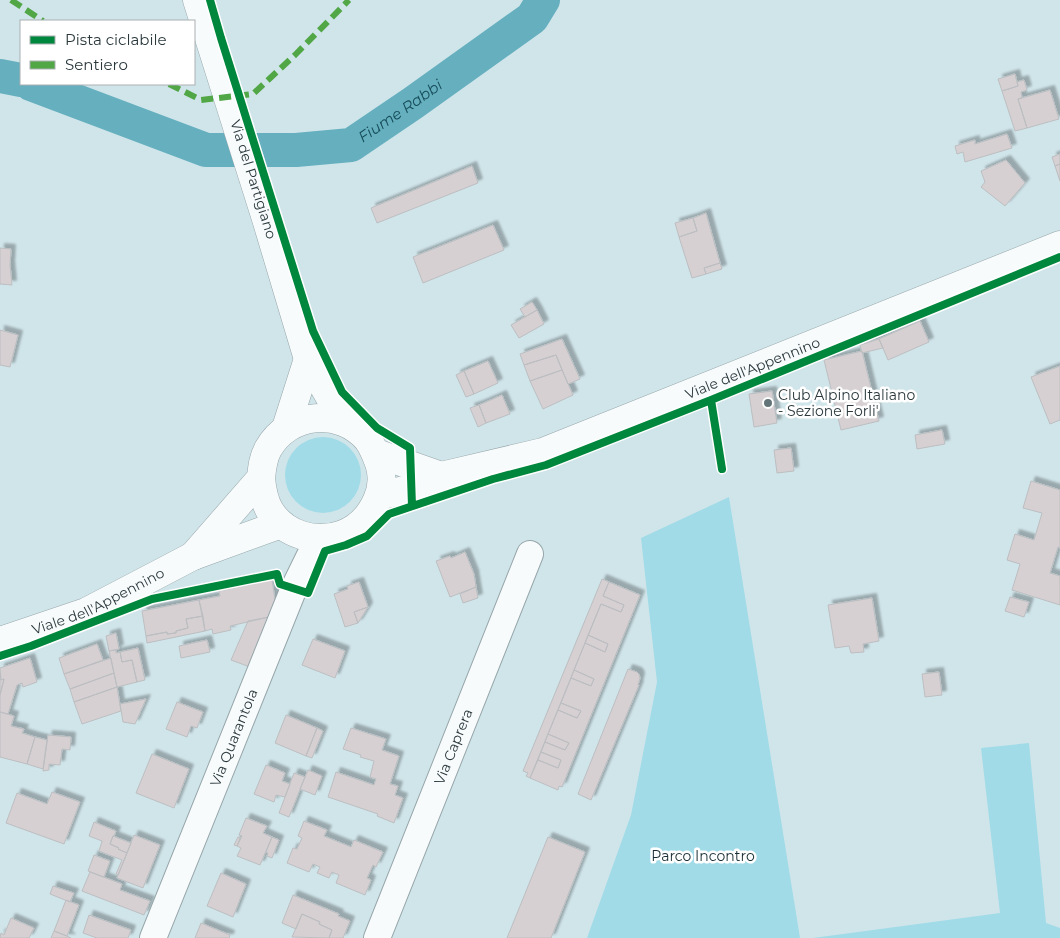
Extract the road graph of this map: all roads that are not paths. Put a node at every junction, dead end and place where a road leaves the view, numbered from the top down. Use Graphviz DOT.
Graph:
graph roads {
  1 [pos="197,0"];
  2 [pos="1060,245"];
  3 [pos="308,359"];
  4 [pos="344,422"];
  5 [pos="286,428"];
  6 [pos="376,453"];
  7 [pos="442,476"];
  8 [pos="260,478"];
  9 [pos="379,496"];
  10 [pos="281,524"];
  11 [pos="318,539"];
  12 [pos="530,554"];
  13 [pos="193,556"];
  14 [pos="0,641"];
  15 [pos="153,938"];
  16 [pos="377,938"];
  1 -- 3 [label="main road, Via del Partigiano"];
  2 -- 7 [label="main road, Viale dell'Appennino"];
  3 -- 4 [label="main road, Via del Partigiano"];
  3 -- 5 [label="main road"];
  4 -- 5 [label="main road, Viale dell'Appennino"];
  4 -- 6 [label="main road, Viale dell'Appennino"];
  5 -- 8 [label="main road, Viale dell'Appennino"];
  6 -- 7 [label="main road"];
  6 -- 9 [label="main road, Viale dell'Appennino"];
  7 -- 9 [label="main road, Viale dell'Appennino"];
  8 -- 10 [label="main road, Viale dell'Appennino"];
  8 -- 13 [label="main road, Viale dell'Appennino"];
  9 -- 11 [label="main road, Viale dell'Appennino"];
  10 -- 11 [label="main road, Viale dell'Appennino"];
  10 -- 13 [label="main road, Viale dell'Appennino"];
  11 -- 15 [label="street, Via Quarantola"];
  12 -- 16 [label="street, Via Caprera"];
  13 -- 14 [label="main road, Viale dell'Appennino"];
}
